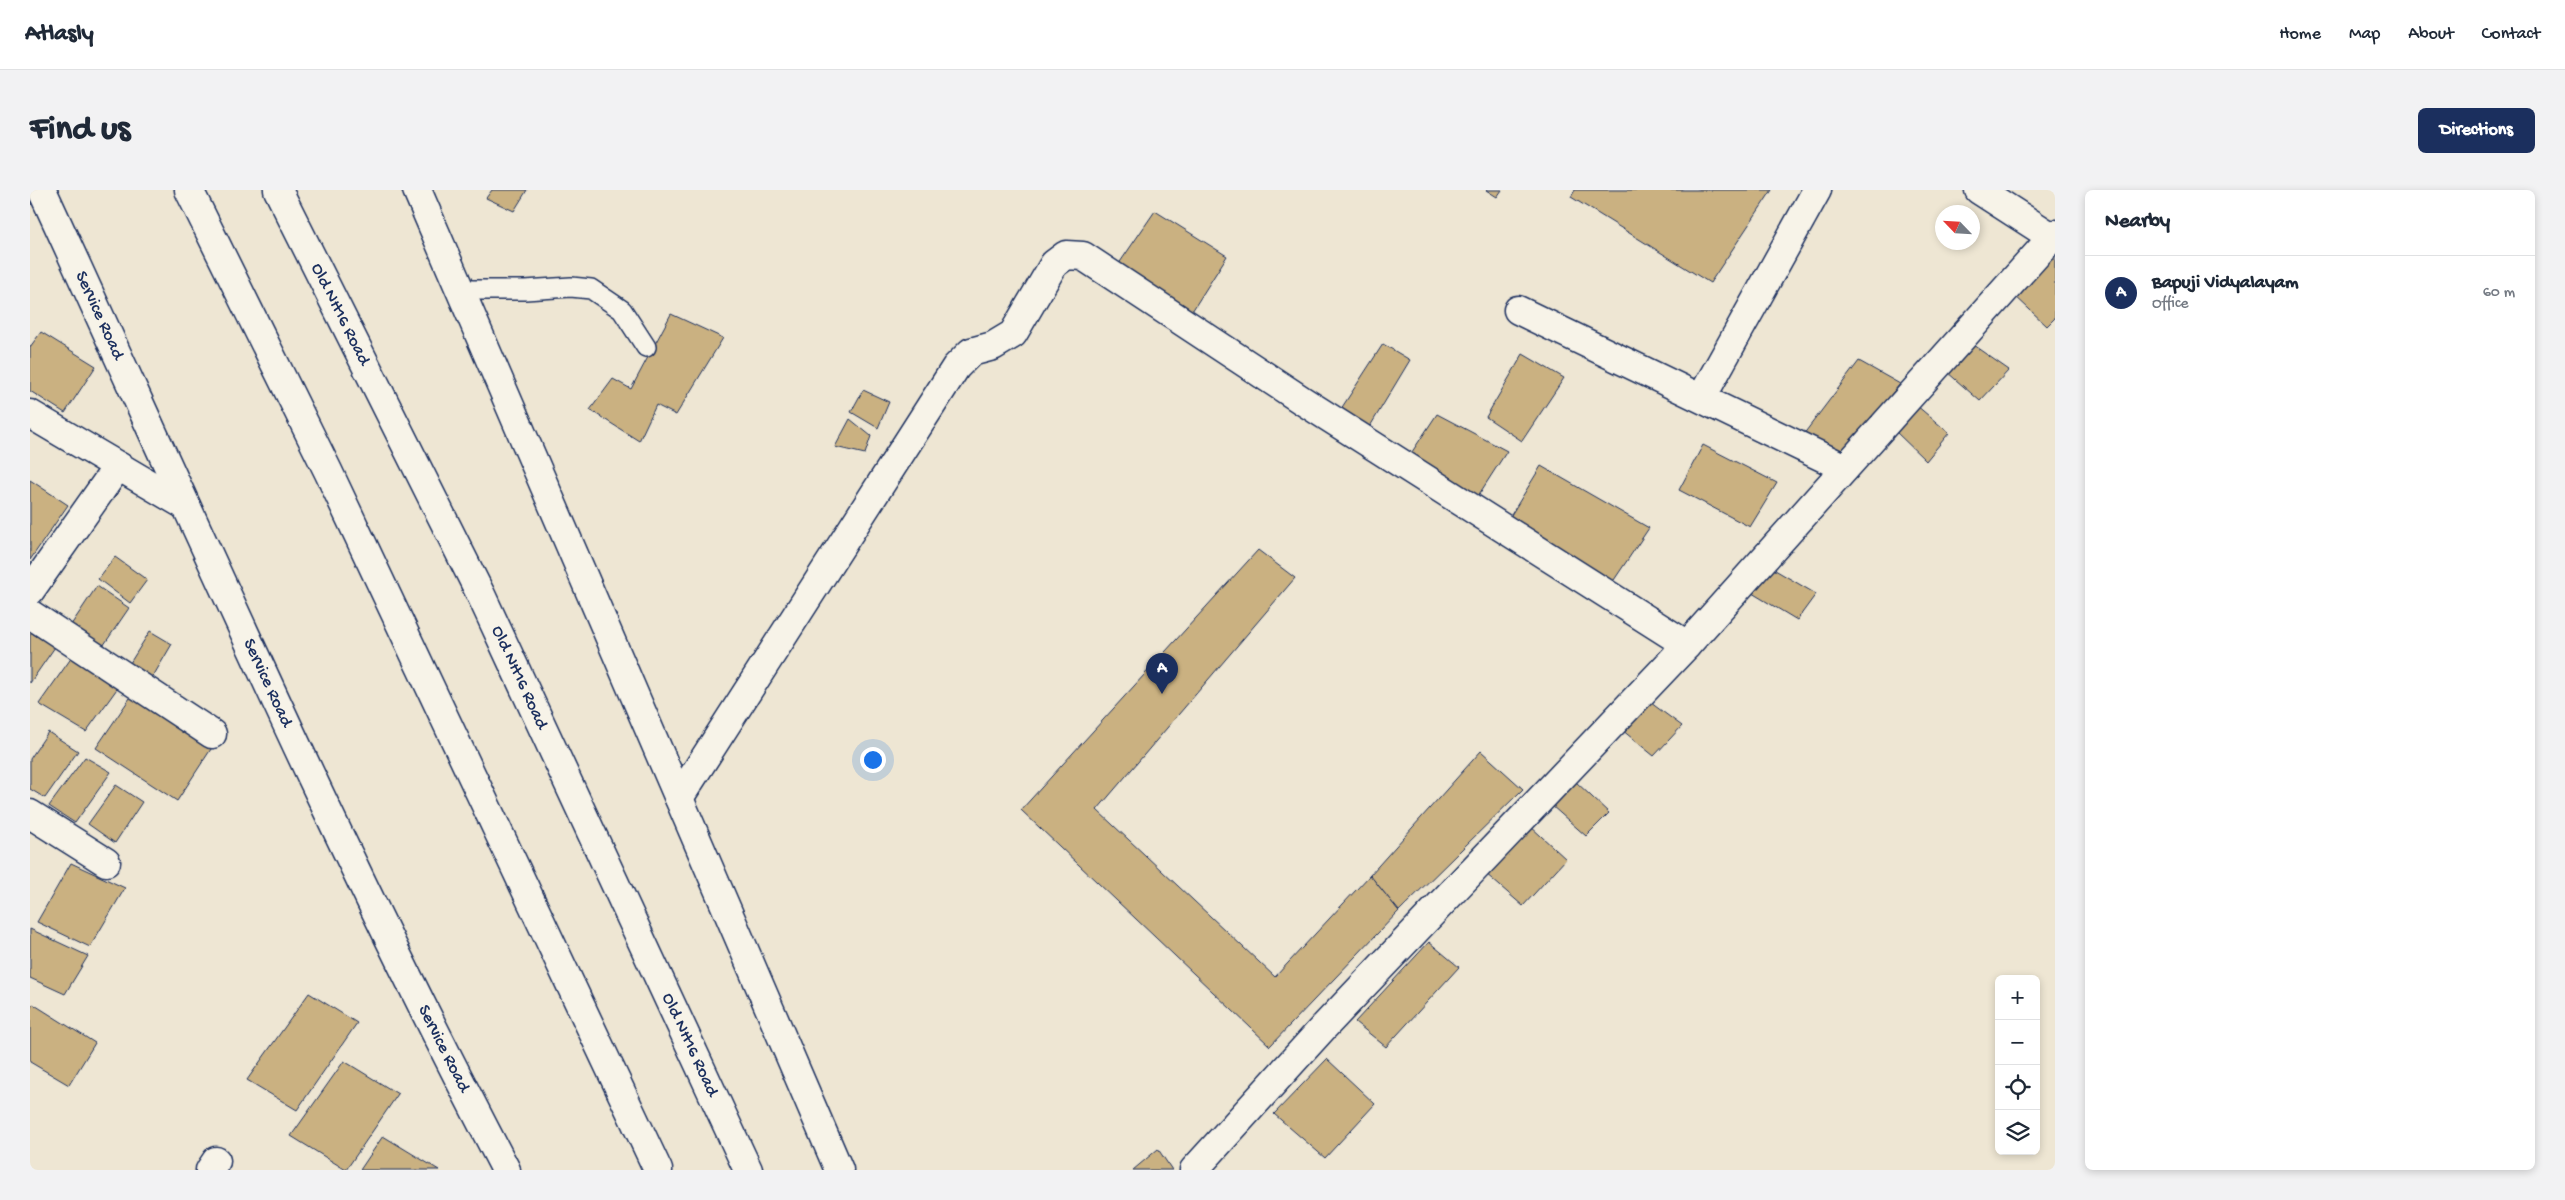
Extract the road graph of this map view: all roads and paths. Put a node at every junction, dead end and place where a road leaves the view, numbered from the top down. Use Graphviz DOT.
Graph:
graph roads {
  1 [pos="42,190"];
  2 [pos="189,190"];
  3 [pos="278,190"];
  4 [pos="417,190"];
  5 [pos="1817,190"];
  6 [pos="1980,190"];
  7 [pos="2054,235"];
  8 [pos="461,290"];
  9 [pos="1518,310"];
  10 [pos="646,347"];
  11 [pos="1702,397"];
  12 [pos="30,414"];
  13 [pos="118,466"];
  14 [pos="1846,468"];
  15 [pos="186,506"];
  16 [pos="30,590"];
  17 [pos="30,614"];
  18 [pos="1687,644"];
  19 [pos="212,734"];
  20 [pos="679,798"];
  21 [pos="30,814"];
  22 [pos="106,862"];
  23 [pos="506,1170"];
  24 [pos="658,1170"];
  25 [pos="748,1170"];
  26 [pos="839,1170"];
  27 [pos="1194,1170"];
  1 -- 15 [label="street, Service Road"];
  2 -- 24 [label="street"];
  3 -- 25 [label="street, Old NH16 Road"];
  4 -- 8 [label="street"];
  5 -- 11 [label="street"];
  6 -- 7 [label="street"];
  7 -- 14 [label="street"];
  8 -- 10 [label="lane"];
  8 -- 20 [label="street"];
  9 -- 11 [label="street"];
  11 -- 14 [label="street"];
  12 -- 13 [label="street"];
  13 -- 15 [label="street"];
  13 -- 16 [label="street"];
  14 -- 18 [label="street"];
  15 -- 23 [label="street, Service Road"];
  17 -- 19 [label="street"];
  18 -- 20 [label="street"];
  18 -- 27 [label="street"];
  20 -- 26 [label="street"];
  21 -- 22 [label="street"];
}
